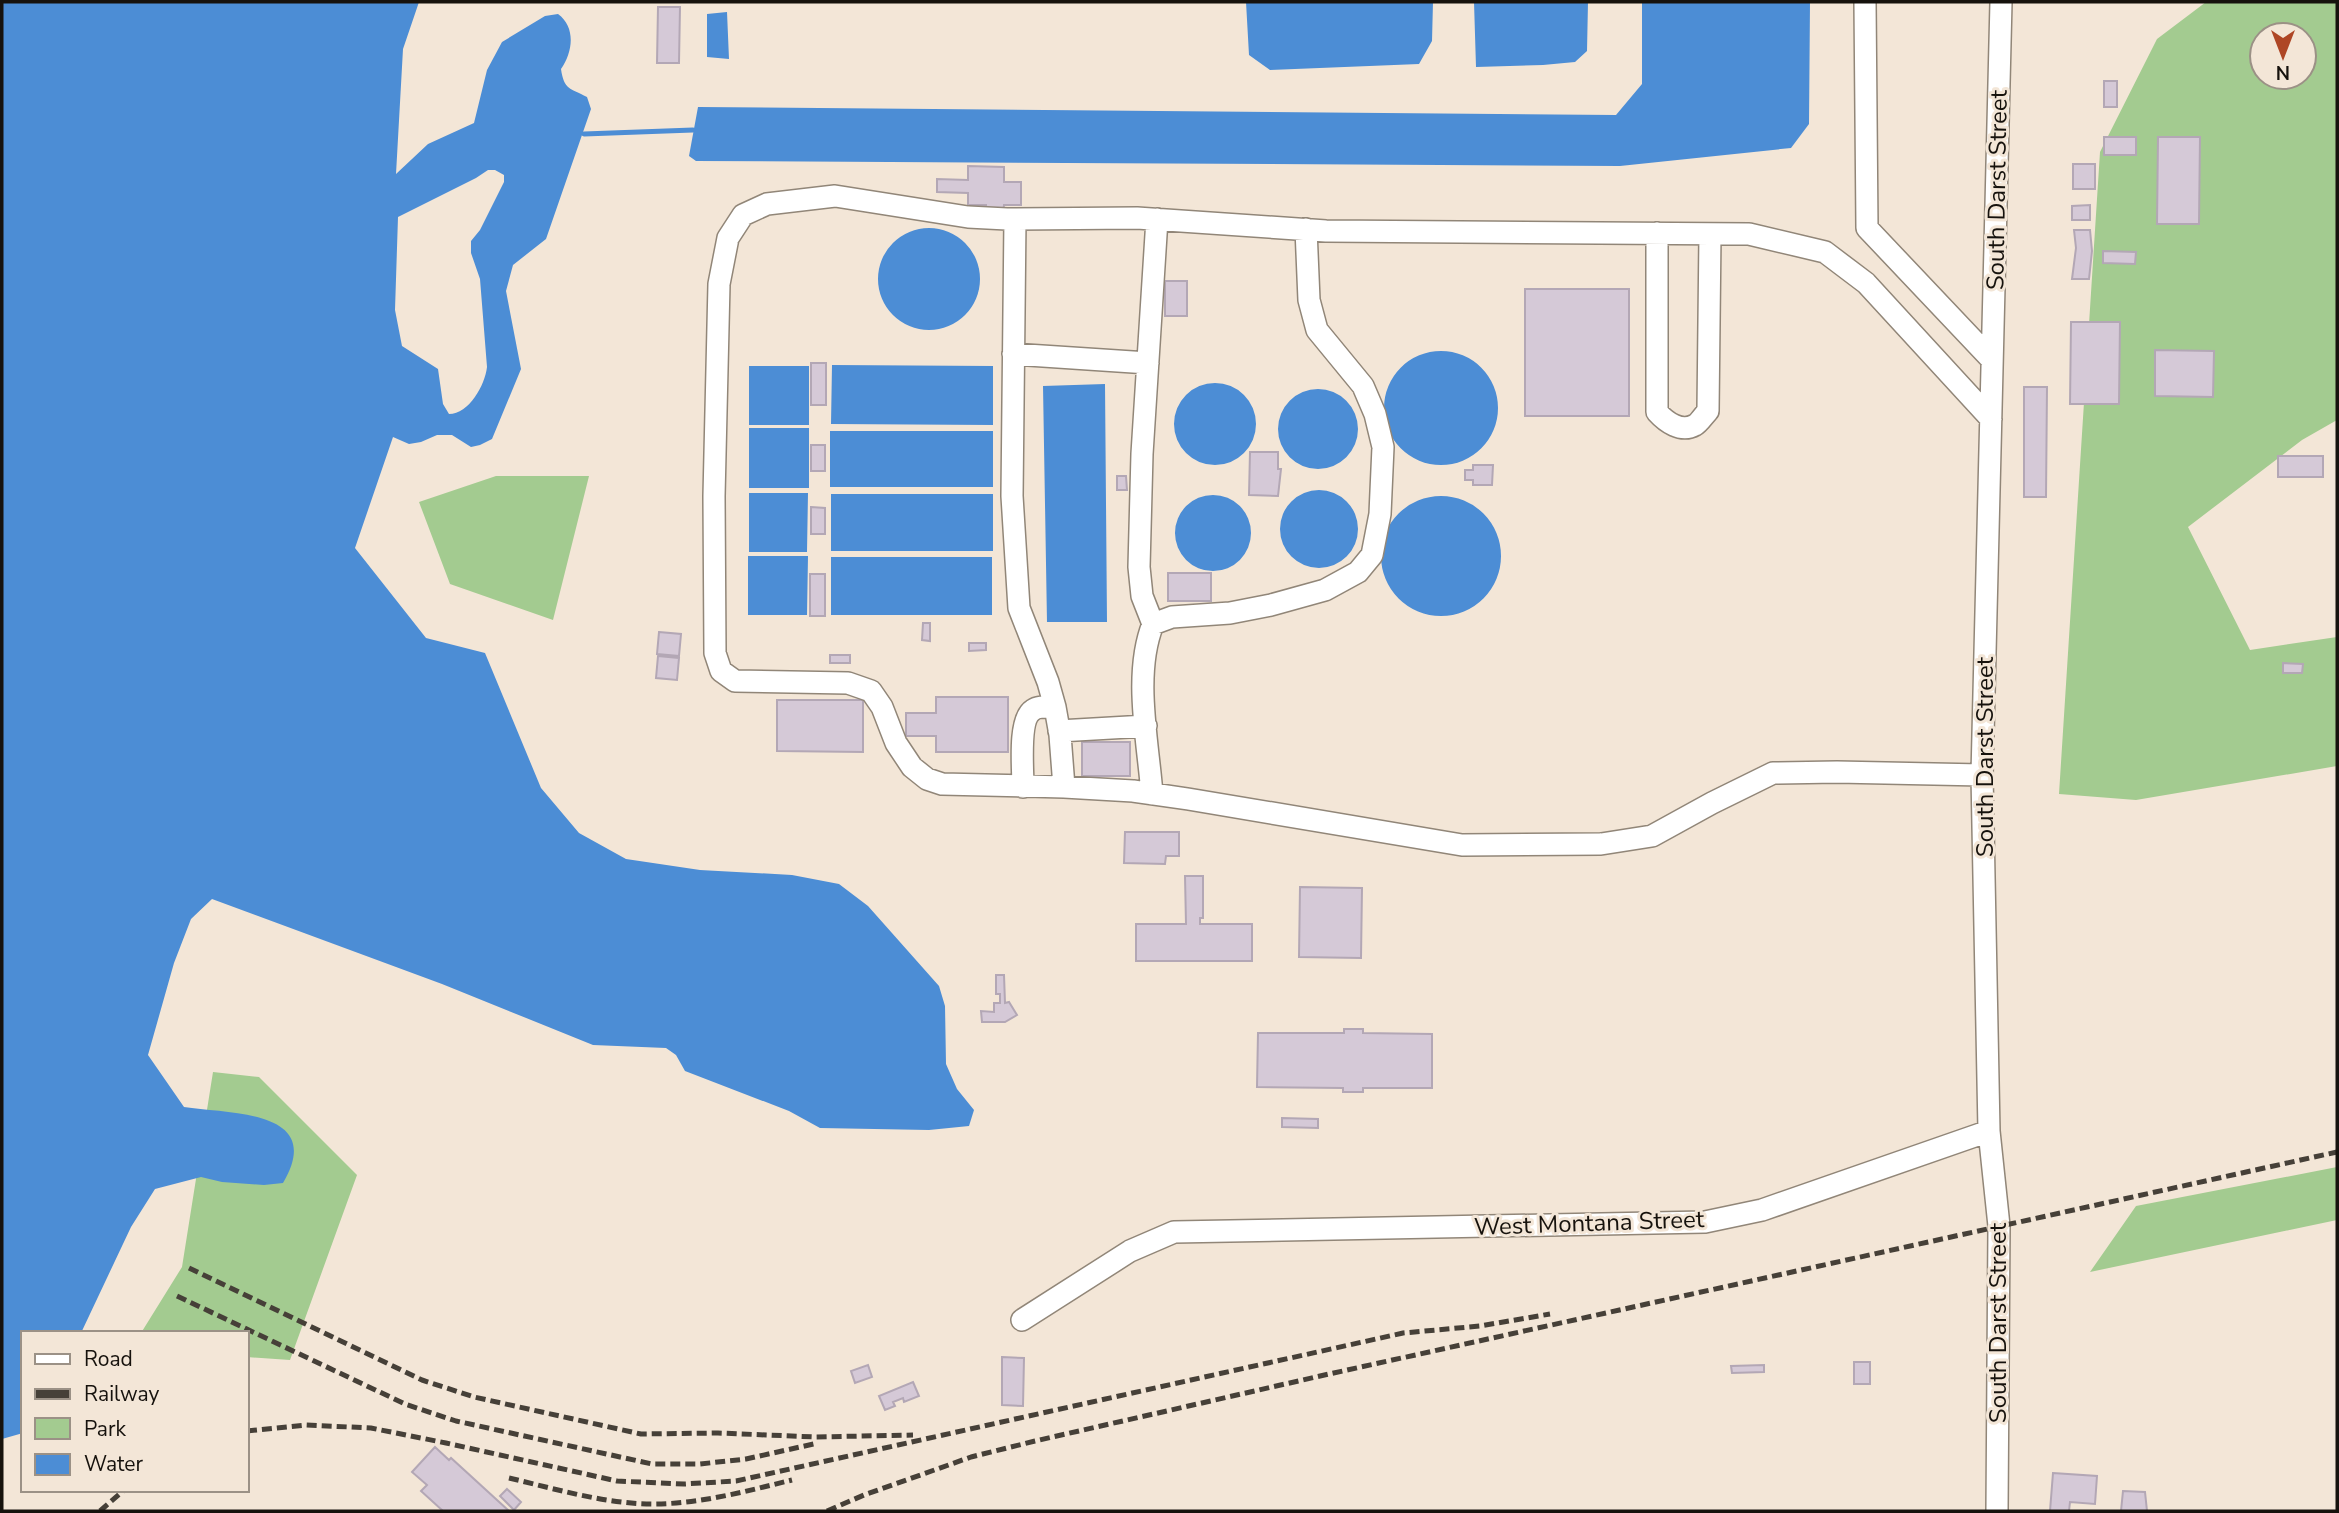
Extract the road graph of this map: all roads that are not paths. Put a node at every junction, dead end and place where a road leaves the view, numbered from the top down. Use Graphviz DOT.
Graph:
graph roads {
  1 [pos="1865,2"];
  2 [pos="2001,2"];
  3 [pos="1015,219"];
  4 [pos="1157,219"];
  5 [pos="1306,229"];
  6 [pos="1657,233"];
  7 [pos="1710,234"];
  8 [pos="1013,354"];
  9 [pos="1993,360"];
  10 [pos="1148,363"];
  11 [pos="1991,419"];
  12 [pos="1153,624"];
  13 [pos="1055,707"];
  14 [pos="1146,726"];
  15 [pos="1059,731"];
  16 [pos="1982,775"];
  17 [pos="1023,787"];
  18 [pos="1064,787"];
  19 [pos="1152,794"];
  20 [pos="1989,1131"];
  21 [pos="1022,1321"];
  22 [pos="1997,1511"];
  1 -- 9 [label="street"];
  2 -- 9 [label="street, South Darst Street"];
  3 -- 4 [label="street"];
  3 -- 8 [label="street"];
  3 -- 17 [label="street"];
  4 -- 5 [label="street"];
  4 -- 10 [label="street"];
  5 -- 6 [label="street"];
  5 -- 12 [label="street"];
  6 -- 7 [label="street"];
  6 -- 7 [label="street"];
  7 -- 11 [label="street"];
  8 -- 10 [label="street"];
  8 -- 13 [label="street"];
  9 -- 11 [label="street, South Darst Street"];
  10 -- 12 [label="street"];
  11 -- 16 [label="street, South Darst Street"];
  12 -- 14 [label="street"];
  13 -- 15 [label="street"];
  13 -- 17 [label="street"];
  14 -- 15 [label="street"];
  14 -- 19 [label="street"];
  15 -- 18 [label="street"];
  16 -- 19 [label="street"];
  16 -- 20 [label="street, South Darst Street"];
  17 -- 18 [label="street"];
  18 -- 19 [label="street"];
  20 -- 21 [label="street, West Montana Street"];
  20 -- 22 [label="street, South Darst Street"];
}
